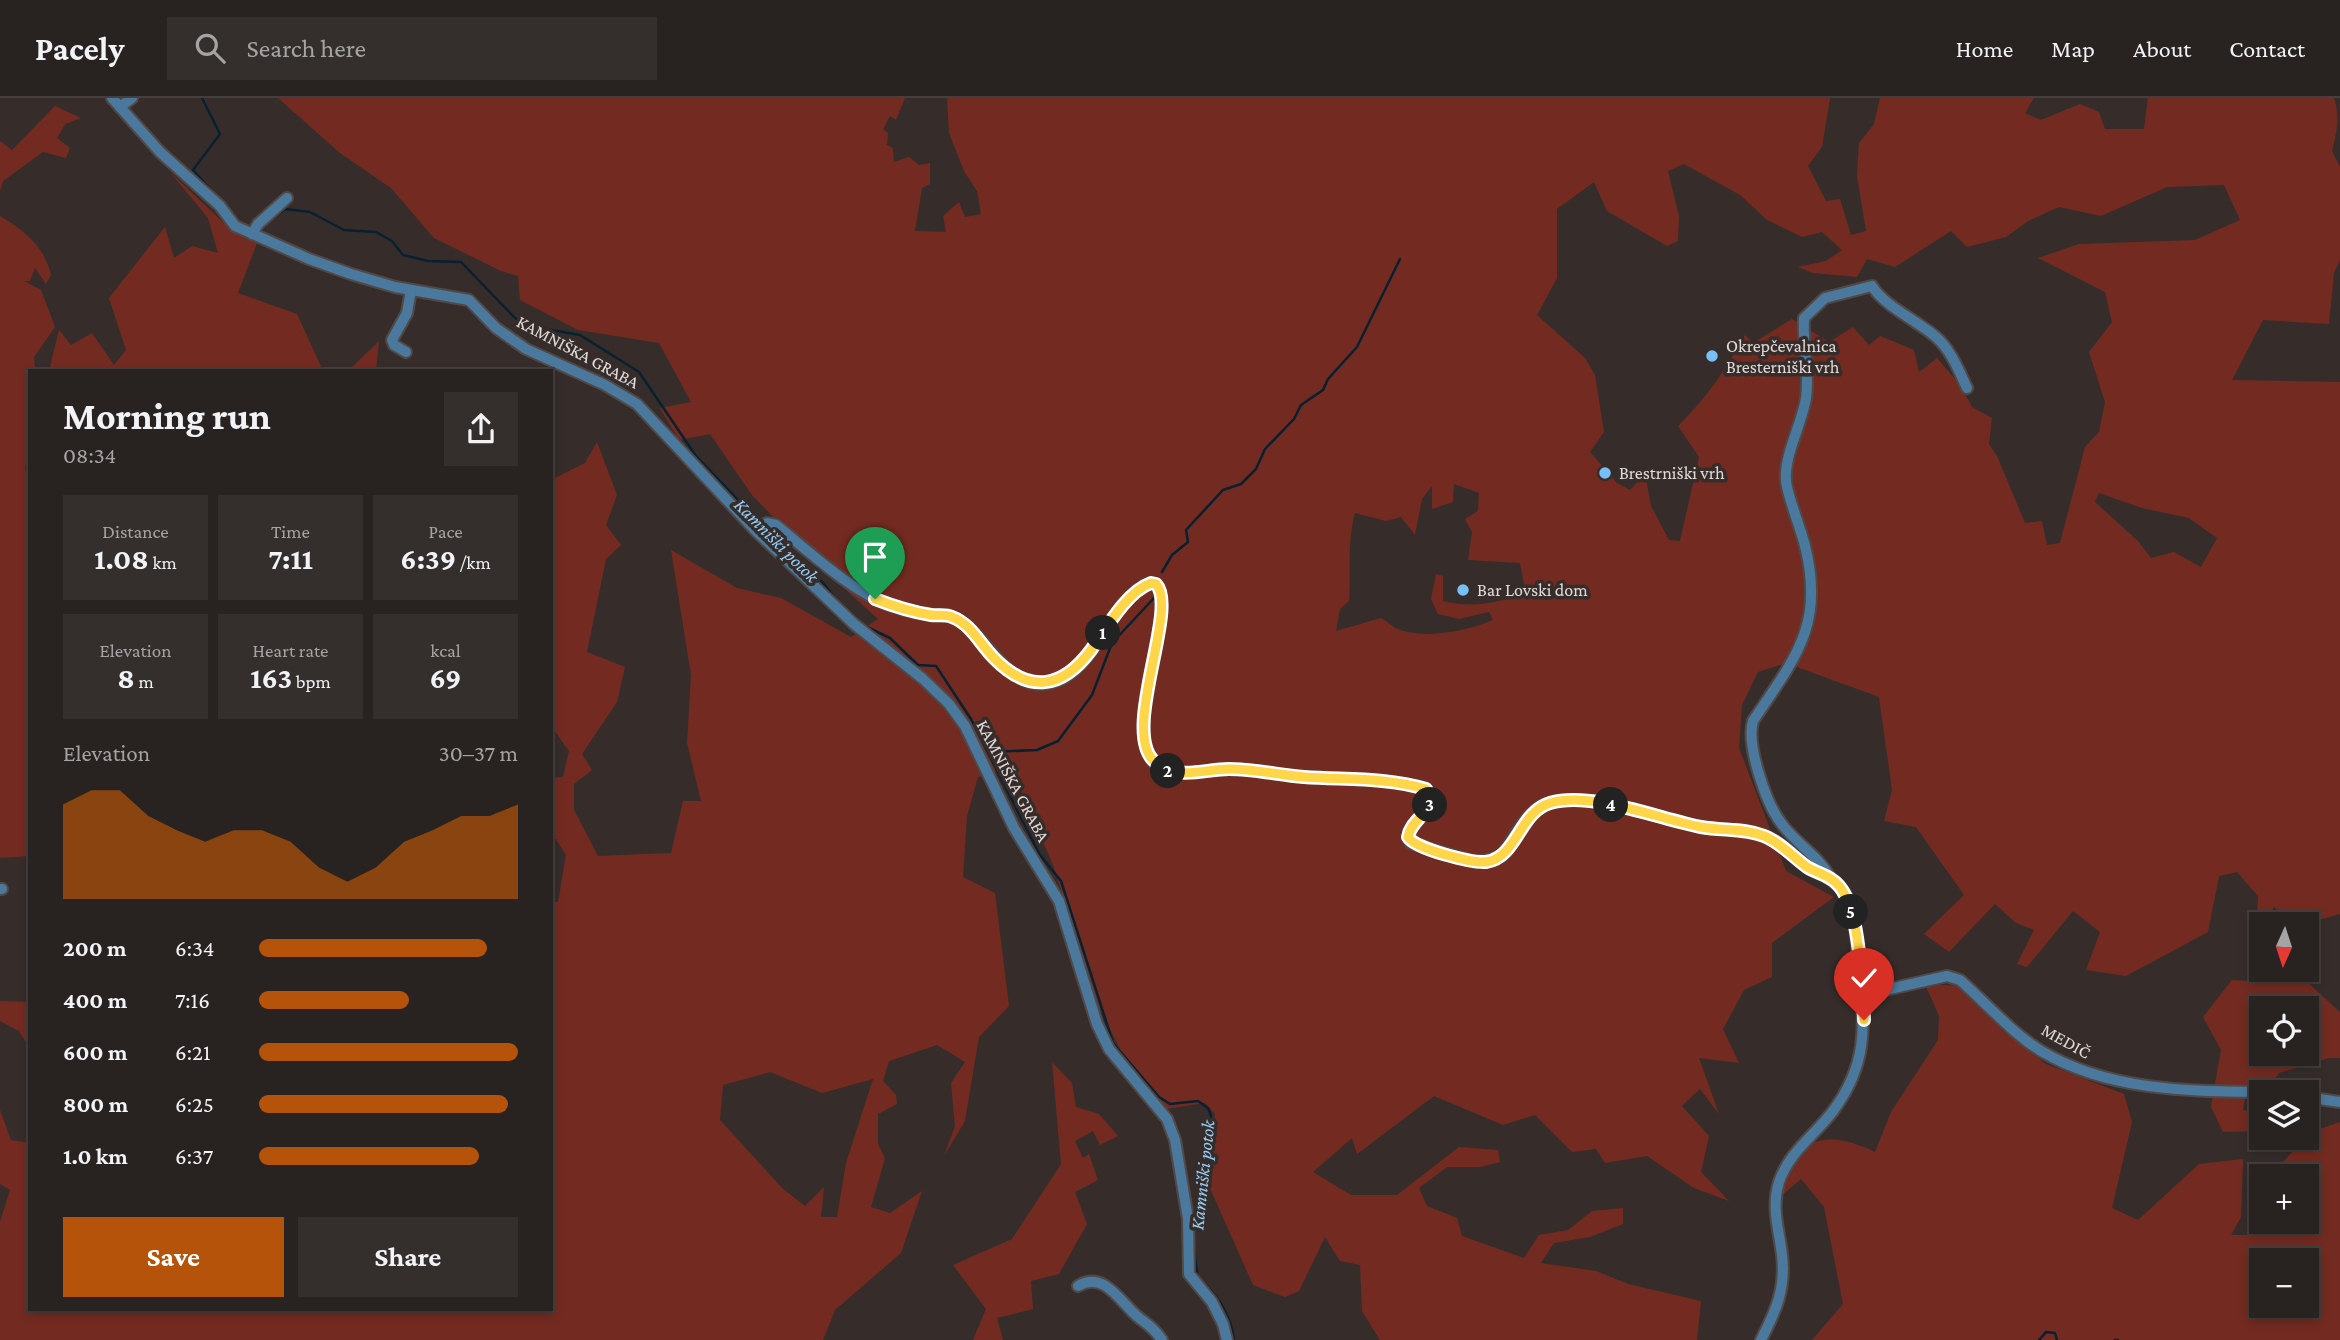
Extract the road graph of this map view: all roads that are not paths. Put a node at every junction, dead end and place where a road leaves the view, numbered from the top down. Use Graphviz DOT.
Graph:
graph roads {
  1 [pos="132,98"];
  2 [pos="116,102"];
  3 [pos="287,198"];
  4 [pos="255,229"];
  5 [pos="411,290"];
  6 [pos="406,352"];
  7 [pos="1968,388"];
  8 [pos="760,527"];
  9 [pos="1831,879"];
  10 [pos="1863,995"];
  11 [pos="2249,1091"];
  12 [pos="2319,1099"];
  13 [pos="2340,1102"];
  14 [pos="1078,1286"];
  15 [pos="1162,1340"];
  16 [pos="1227,1340"];
  17 [pos="1761,1340"];
  1 -- 2 [label="street"];
  2 -- 4 [label="street, KAMNIŠKA GRABA"];
  3 -- 4 [label="street"];
  4 -- 5 [label="street, KAMNIŠKA GRABA"];
  5 -- 6 [label="street"];
  5 -- 8 [label="street, KAMNIŠKA GRABA"];
  7 -- 9 [label="street"];
  8 -- 9 [label="street"];
  8 -- 16 [label="street, KAMNIŠKA GRABA"];
  9 -- 10 [label="street"];
  10 -- 11 [label="street, MEDIČ"];
  10 -- 17 [label="street"];
  12 -- 13 [label="street"];
  14 -- 15 [label="street"];
}
